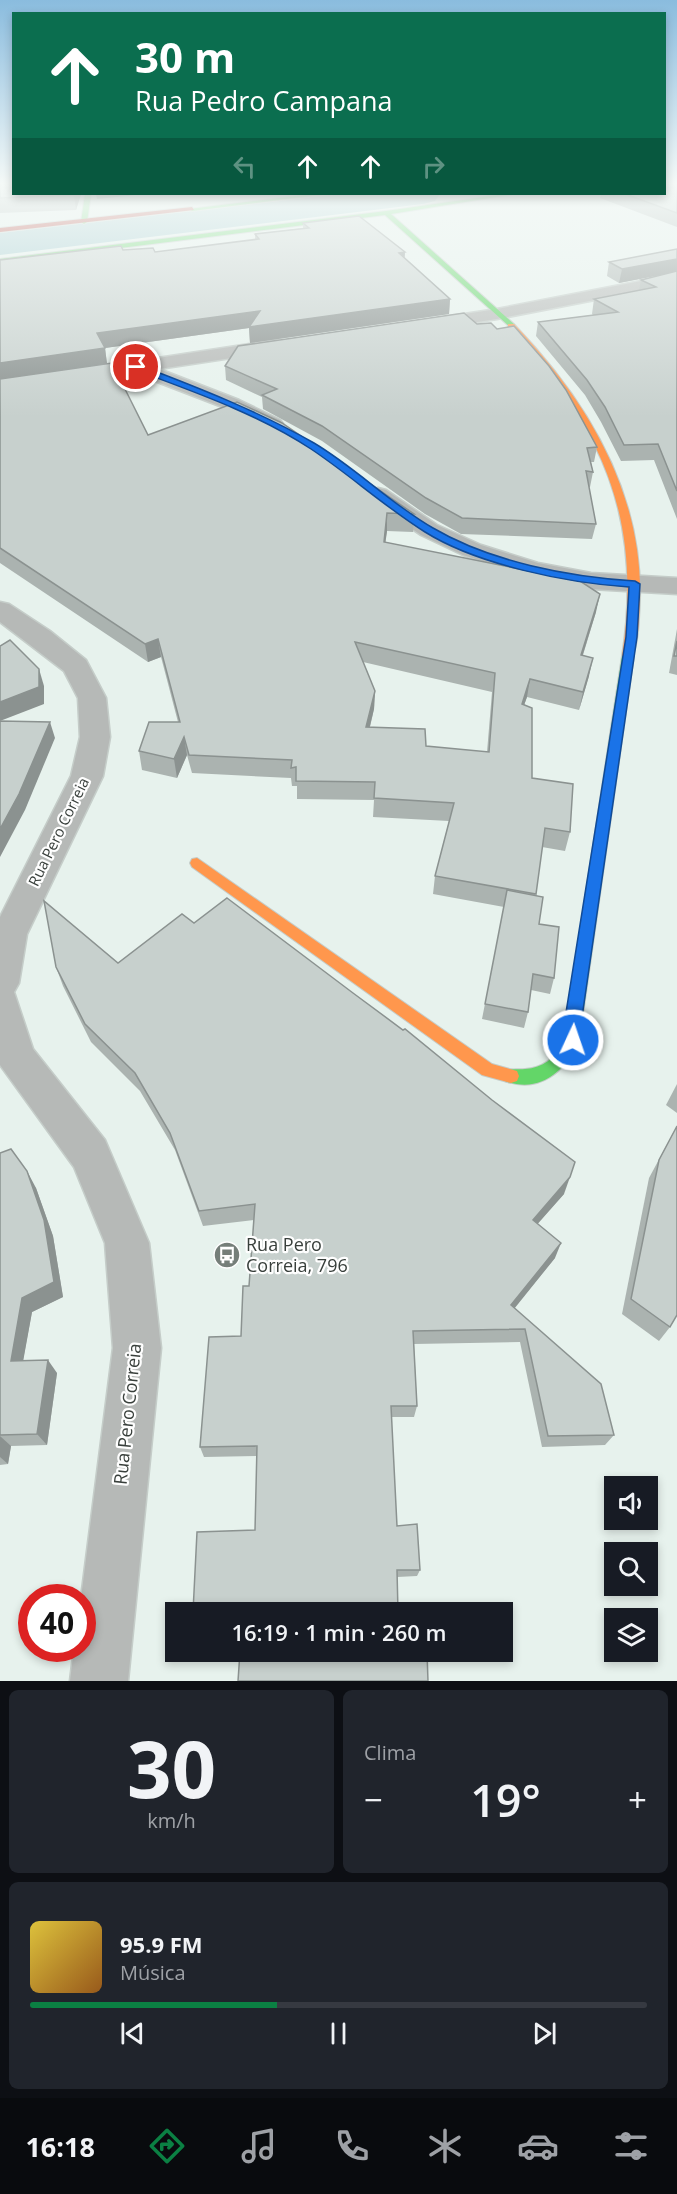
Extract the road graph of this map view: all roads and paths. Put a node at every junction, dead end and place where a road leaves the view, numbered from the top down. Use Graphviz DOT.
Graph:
graph roads {
  1 [pos="438,260"];
  2 [pos="677,279"];
  3 [pos="497,314"];
  4 [pos="404,328"];
  5 [pos="299,343"];
  6 [pos="136,367"];
  7 [pos="0,388"];
  8 [pos="296,437"];
  9 [pos="364,485"];
  10 [pos="635,584"];
  11 [pos="677,586"];
  12 [pos="0,610"];
  13 [pos="197,863"];
  14 [pos="0,983"];
  15 [pos="0,1000"];
  16 [pos="8,1063"];
  17 [pos="99,1681"];
  1 -- 3 [label="street"];
  2 -- 3 [label="street"];
  3 -- 4 [label="street"];
  3 -- 10 [label="street"];
  5 -- 6 [label="street"];
  6 -- 7 [label="street"];
  6 -- 8 [label="street"];
  9 -- 10 [label="street"];
  10 -- 11 [label="street"];
  10 -- 13 [label="street"];
  12 -- 14 [label="street, Rua Pero Correia"];
  15 -- 16 [label="street, Rua Pero Correia"];
  16 -- 17 [label="street, Rua Pero Correia"];
}
